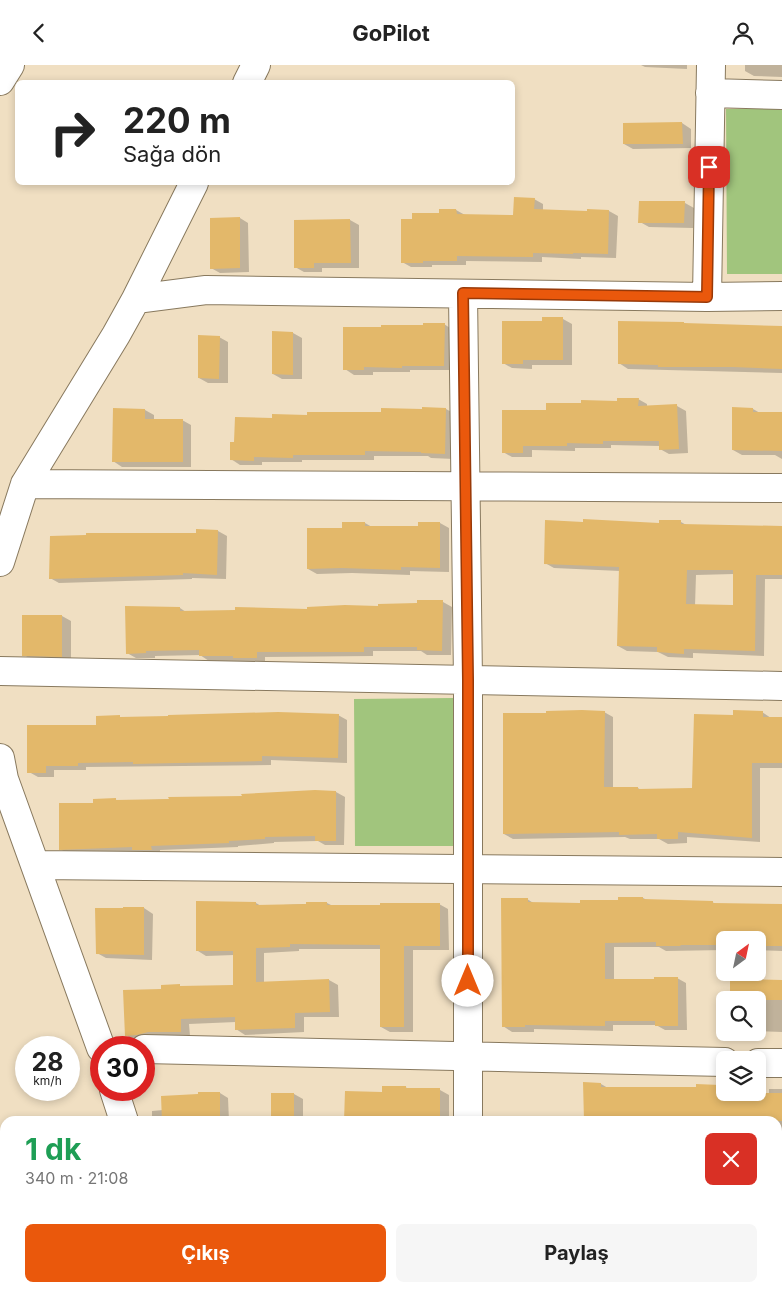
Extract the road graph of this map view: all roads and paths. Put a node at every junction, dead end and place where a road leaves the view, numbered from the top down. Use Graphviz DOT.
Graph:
graph roads {
  1 [pos="10,65"];
  2 [pos="256,65"];
  3 [pos="711,65"];
  4 [pos="248,80"];
  5 [pos="0,81"];
  6 [pos="710,93"];
  7 [pos="782,95"];
  8 [pos="193,185"];
  9 [pos="463,293"];
  10 [pos="782,296"];
  11 [pos="707,297"];
  12 [pos="136,299"];
  13 [pos="25,484"];
  14 [pos="466,486"];
  15 [pos="782,488"];
  16 [pos="0,562"];
  17 [pos="0,671"];
  18 [pos="468,680"];
  19 [pos="782,686"];
  20 [pos="0,758"];
  21 [pos="36,865"];
  22 [pos="468,869"];
  23 [pos="782,872"];
  24 [pos="97,1036"];
  25 [pos="155,1049"];
  26 [pos="468,1056"];
  27 [pos="716,1062"];
  28 [pos="766,1063"];
  29 [pos="782,1063"];
  30 [pos="118,1101"];
  31 [pos="122,1116"];
  32 [pos="468,1116"];
  1 -- 5 [label="street"];
  2 -- 4 [label="street"];
  3 -- 6 [label="street"];
  6 -- 7 [label="street"];
  6 -- 11 [label="street"];
  8 -- 12 [label="street"];
  9 -- 11 [label="street"];
  9 -- 12 [label="street"];
  9 -- 14 [label="street"];
  10 -- 11 [label="street"];
  12 -- 13 [label="street"];
  13 -- 14 [label="street"];
  13 -- 16 [label="street"];
  14 -- 15 [label="street"];
  14 -- 18 [label="street"];
  17 -- 18 [label="street"];
  18 -- 19 [label="street"];
  18 -- 22 [label="street"];
  20 -- 21 [label="street"];
  21 -- 22 [label="street"];
  21 -- 24 [label="street"];
  22 -- 23 [label="street"];
  22 -- 26 [label="street"];
  25 -- 26 [label="street"];
  26 -- 27 [label="street"];
  26 -- 32 [label="street"];
  28 -- 29 [label="street"];
  30 -- 31 [label="street"];
}
